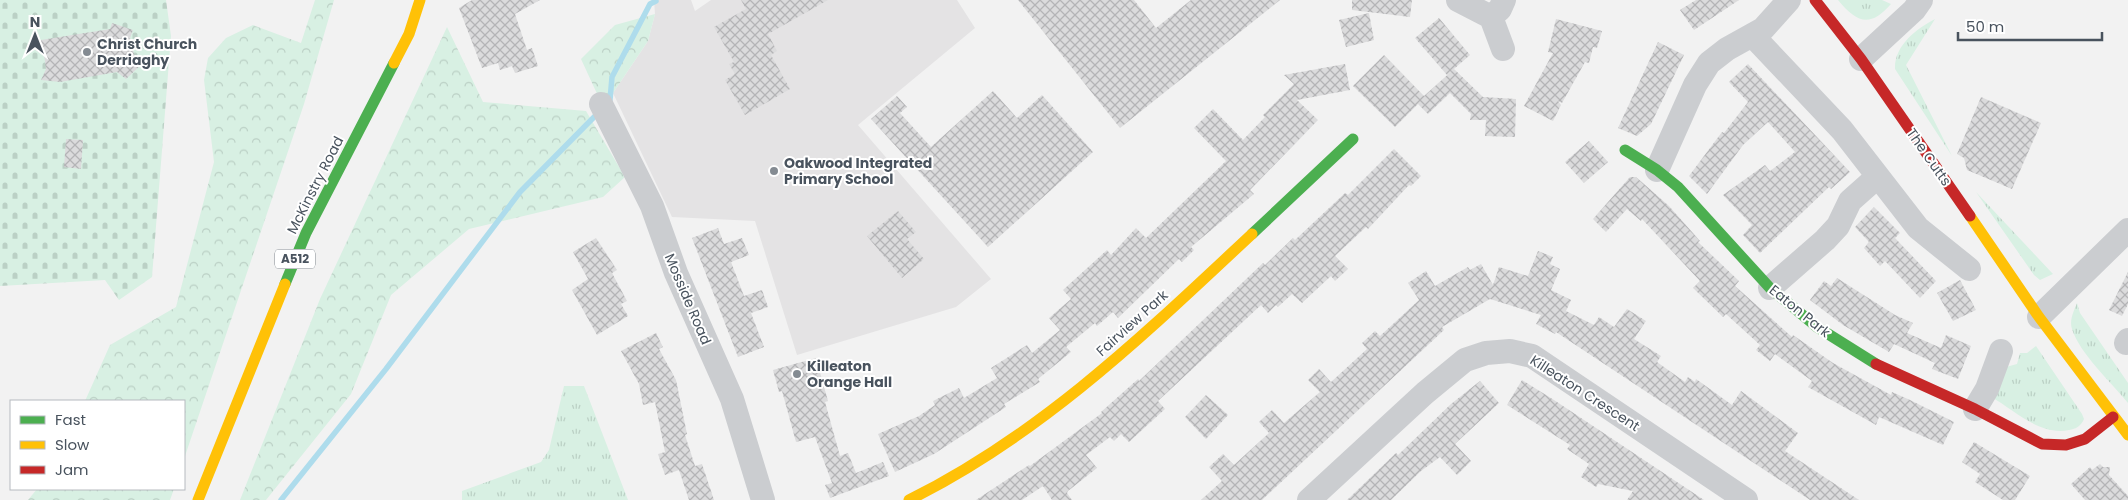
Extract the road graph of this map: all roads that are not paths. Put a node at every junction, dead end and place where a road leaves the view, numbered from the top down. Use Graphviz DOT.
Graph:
graph roads {
  1 [pos="411,0"];
  2 [pos="420,0"];
  3 [pos="433,0"];
  4 [pos="1458,0"];
  5 [pos="1789,0"];
  6 [pos="1815,0"];
  7 [pos="1921,0"];
  8 [pos="1498,9"];
  9 [pos="412,28"];
  10 [pos="1753,36"];
  11 [pos="1503,49"];
  12 [pos="1861,59"];
  13 [pos="604,109"];
  14 [pos="1353,139"];
  15 [pos="1625,150"];
  16 [pos="1657,170"];
  17 [pos="1877,177"];
  18 [pos="2124,242"];
  19 [pos="1969,268"];
  20 [pos="1770,288"];
  21 [pos="2039,317"];
  22 [pos="2001,352"];
  23 [pos="1975,408"];
  24 [pos="2113,417"];
  25 [pos="2128,435"];
  26 [pos="198,500"];
  27 [pos="763,500"];
  28 [pos="909,500"];
  29 [pos="1309,500"];
  30 [pos="1746,500"];
  1 -- 9 [label="main road"];
  2 -- 9 [label="main road, McKinstry Road / A512"];
  3 -- 9 [label="main road, McKinstry Road / A512"];
  4 -- 8 [label="street"];
  5 -- 10 [label="street"];
  6 -- 12 [label="main road, The Cutts"];
  7 -- 12 [label="street"];
  8 -- 11 [label="street"];
  9 -- 26 [label="main road, McKinstry Road / A512"];
  10 -- 16 [label="street"];
  10 -- 17 [label="street"];
  12 -- 21 [label="main road, The Cutts"];
  13 -- 27 [label="street, Mosside Road"];
  14 -- 28 [label="main road, Fairview Park"];
  15 -- 16 [label="main road, Eaton Park"];
  16 -- 20 [label="main road, Eaton Park"];
  17 -- 19 [label="street"];
  17 -- 20 [label="street"];
  18 -- 21 [label="street"];
  20 -- 23 [label="main road, Eaton Park"];
  21 -- 24 [label="main road, The Cutts"];
  22 -- 23 [label="street"];
  23 -- 24 [label="main road, Eaton Park"];
  24 -- 25 [label="main road, The Cutts"];
  29 -- 30 [label="street, Killeaton Crescent"];
}
